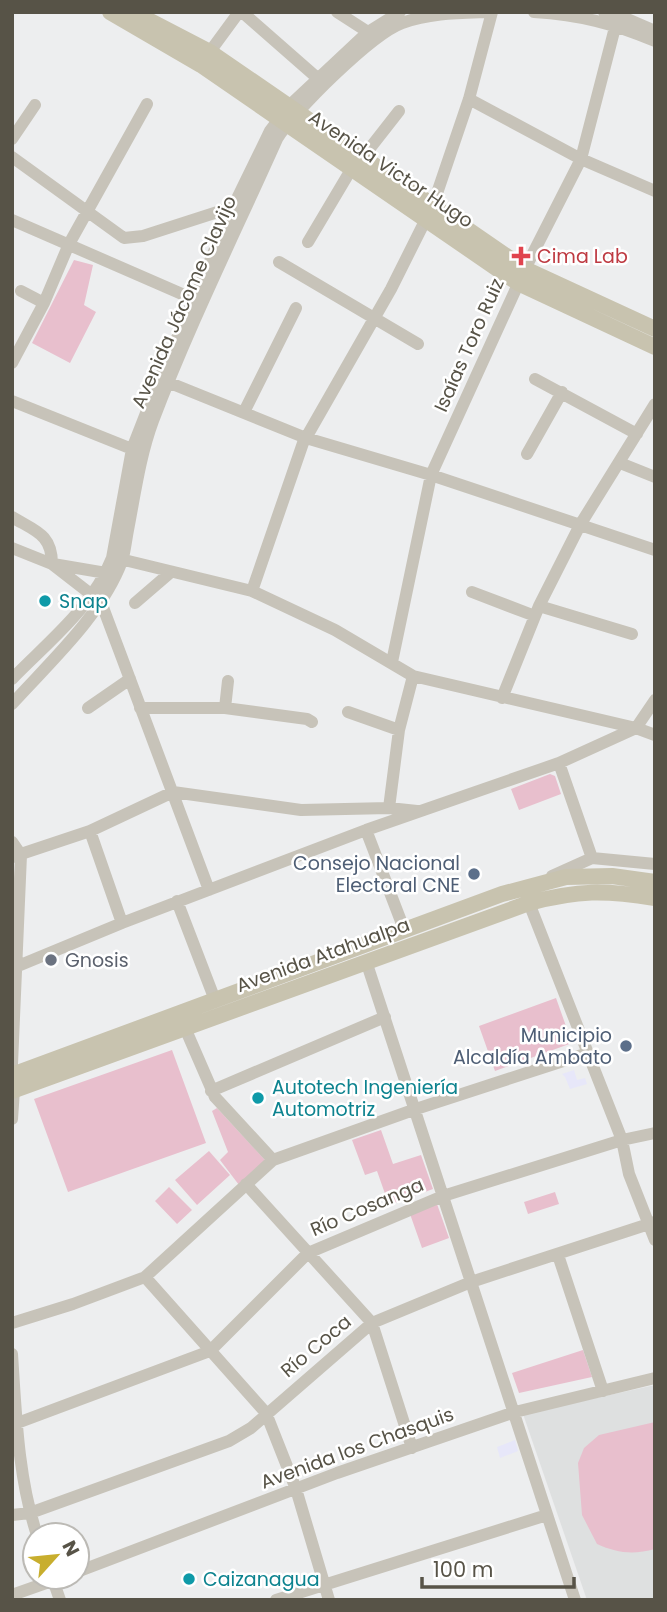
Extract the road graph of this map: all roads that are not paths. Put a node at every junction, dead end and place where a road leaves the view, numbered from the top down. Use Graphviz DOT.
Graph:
graph roads {
  1 [pos="110,12"];
  2 [pos="133,12"];
  3 [pos="241,12"];
  4 [pos="337,12"];
  5 [pos="400,12"];
  6 [pos="490,12"];
  7 [pos="534,12"];
  8 [pos="604,12"];
  9 [pos="437,13"];
  10 [pos="617,17"];
  11 [pos="368,32"];
  12 [pos="655,32"];
  13 [pos="655,41"];
  14 [pos="205,58"];
  15 [pos="321,82"];
  16 [pos="469,99"];
  17 [pos="147,104"];
  18 [pos="35,105"];
  19 [pos="399,111"];
  20 [pos="288,115"];
  21 [pos="12,139"];
  22 [pos="12,157"];
  23 [pos="581,159"];
  24 [pos="357,163"];
  25 [pos="655,191"];
  26 [pos="233,207"];
  27 [pos="87,210"];
  28 [pos="429,211"];
  29 [pos="12,220"];
  30 [pos="308,243"];
  31 [pos="69,244"];
  32 [pos="279,262"];
  33 [pos="522,276"];
  34 [pos="21,291"];
  35 [pos="198,301"];
  36 [pos="44,303"];
  37 [pos="296,308"];
  38 [pos="374,317"];
  39 [pos="655,329"];
  40 [pos="418,344"];
  41 [pos="655,347"];
  42 [pos="12,363"];
  43 [pos="535,379"];
  44 [pos="170,383"];
  45 [pos="562,392"];
  46 [pos="12,401"];
  47 [pos="655,404"];
  48 [pos="244,412"];
  49 [pos="637,434"];
  50 [pos="306,438"];
  51 [pos="132,449"];
  52 [pos="527,454"];
  53 [pos="620,463"];
  54 [pos="431,475"];
  55 [pos="655,477"];
  56 [pos="12,517"];
  57 [pos="580,525"];
  58 [pos="12,548"];
  59 [pos="655,550"];
  60 [pos="118,558"];
  61 [pos="52,564"];
  62 [pos="171,572"];
  63 [pos="110,576"];
  64 [pos="252,591"];
  65 [pos="472,592"];
  66 [pos="97,598"];
  67 [pos="135,603"];
  68 [pos="537,611"];
  69 [pos="632,634"];
  70 [pos="391,662"];
  71 [pos="413,676"];
  72 [pos="12,679"];
  73 [pos="130,679"];
  74 [pos="228,681"];
  75 [pos="502,698"];
  76 [pos="655,701"];
  77 [pos="12,704"];
  78 [pos="88,708"];
  79 [pos="140,708"];
  80 [pos="225,708"];
  81 [pos="348,712"];
  82 [pos="312,722"];
  83 [pos="636,728"];
  84 [pos="400,730"];
  85 [pos="655,735"];
  86 [pos="559,763"];
  87 [pos="173,792"];
  88 [pos="389,808"];
  89 [pos="422,812"];
  90 [pos="366,830"];
  91 [pos="90,831"];
  92 [pos="12,842"];
  93 [pos="17,856"];
  94 [pos="592,858"];
  95 [pos="655,864"];
  96 [pos="655,882"];
  97 [pos="540,884"];
  98 [pos="209,890"];
  99 [pos="655,898"];
  100 [pos="177,901"];
  101 [pos="529,903"];
  102 [pos="122,923"];
  103 [pos="404,929"];
  104 [pos="366,961"];
  105 [pos="18,966"];
  106 [pos="215,1000"];
  107 [pos="385,1017"];
  108 [pos="185,1028"];
  109 [pos="588,1053"];
  110 [pos="13,1083"];
  111 [pos="211,1091"];
  112 [pos="416,1108"];
  113 [pos="12,1119"];
  114 [pos="655,1132"];
  115 [pos="622,1140"];
  116 [pos="273,1160"];
  117 [pos="246,1184"];
  118 [pos="443,1196"];
  119 [pos="652,1224"];
  120 [pos="655,1240"];
  121 [pos="308,1253"];
  122 [pos="558,1255"];
  123 [pos="145,1277"];
  124 [pos="471,1283"];
  125 [pos="12,1323"];
  126 [pos="372,1323"];
  127 [pos="210,1351"];
  128 [pos="12,1354"];
  129 [pos="655,1378"];
  130 [pos="603,1391"];
  131 [pos="515,1412"];
  132 [pos="266,1413"];
  133 [pos="14,1425"];
  134 [pos="412,1448"];
  135 [pos="296,1489"];
  136 [pos="30,1513"];
  137 [pos="12,1515"];
  138 [pos="547,1515"];
  139 [pos="33,1521"];
  140 [pos="91,1567"];
  141 [pos="325,1586"];
  142 [pos="276,1600"];
  143 [pos="329,1600"];
  144 [pos="574,1600"];
  1 -- 14 [label="main road, Avenida Victor Hugo"];
  2 -- 14 [label="main road, Avenida Victor Hugo"];
  3 -- 14 [label="street"];
  3 -- 15 [label="street"];
  4 -- 11 [label="street"];
  5 -- 11 [label="street, Avenida Jácome Clavijo"];
  6 -- 9 [label="street, Avenida Jácome Clavijo"];
  6 -- 16 [label="street"];
  7 -- 10 [label="street"];
  8 -- 10 [label="street"];
  9 -- 15 [label="street, Avenida Jácome Clavijo"];
  10 -- 12 [label="street"];
  10 -- 13 [label="street"];
  10 -- 23 [label="street, Isaías Toro Ruiz"];
  11 -- 15 [label="street, Avenida Jácome Clavijo"];
  14 -- 20 [label="main road, Avenida Victor Hugo"];
  15 -- 20 [label="street, Avenida Jácome Clavijo"];
  16 -- 23 [label="street"];
  16 -- 28 [label="street"];
  17 -- 27 [label="street"];
  18 -- 21 [label="street"];
  19 -- 24 [label="street"];
  20 -- 24 [label="main road, Avenida Victor Hugo"];
  20 -- 26 [label="street, Avenida Jácome Clavijo"];
  20 -- 35 [label="street, Avenida Jácome Clavijo"];
  22 -- 27 [label="street"];
  23 -- 25 [label="street"];
  23 -- 33 [label="street, Isaías Toro Ruiz"];
  24 -- 28 [label="main road, Avenida Victor Hugo"];
  24 -- 30 [label="street"];
  26 -- 27 [label="street"];
  26 -- 35 [label="street, Avenida Jácome Clavijo"];
  27 -- 31 [label="street"];
  28 -- 33 [label="main road, Avenida Victor Hugo"];
  28 -- 38 [label="street"];
  29 -- 31 [label="street"];
  31 -- 35 [label="street"];
  31 -- 36 [label="street"];
  32 -- 38 [label="street"];
  33 -- 39 [label="main road, Avenida Victor Hugo"];
  33 -- 41 [label="main road, Avenida Victor Hugo"];
  33 -- 54 [label="street, Isaías Toro Ruiz"];
  34 -- 36 [label="street"];
  35 -- 44 [label="street, Avenida Jácome Clavijo"];
  35 -- 51 [label="street, Avenida Jácome Clavijo"];
  36 -- 42 [label="street"];
  37 -- 48 [label="street"];
  38 -- 40 [label="street"];
  38 -- 50 [label="street"];
  43 -- 45 [label="street"];
  44 -- 48 [label="street"];
  44 -- 60 [label="street, Avenida Jácome Clavijo"];
  45 -- 49 [label="street"];
  45 -- 52 [label="street"];
  46 -- 51 [label="street"];
  47 -- 49 [label="street"];
  48 -- 50 [label="street"];
  49 -- 53 [label="street"];
  50 -- 54 [label="street"];
  50 -- 64 [label="street"];
  51 -- 60 [label="street, Avenida Jácome Clavijo"];
  53 -- 55 [label="street"];
  53 -- 57 [label="street"];
  54 -- 57 [label="street"];
  54 -- 70 [label="street, Isaías Toro Ruiz"];
  56 -- 61 [label="street"];
  57 -- 59 [label="street"];
  57 -- 68 [label="street"];
  58 -- 61 [label="street"];
  60 -- 62 [label="street"];
  60 -- 63 [label="street, Avenida Jácome Clavijo"];
  61 -- 63 [label="street"];
  61 -- 66 [label="street"];
  62 -- 64 [label="street"];
  62 -- 67 [label="street"];
  63 -- 66 [label="street, Avenida Jácome Clavijo"];
  64 -- 70 [label="street"];
  65 -- 68 [label="street"];
  66 -- 72 [label="street, Avenida Jácome Clavijo"];
  66 -- 73 [label="street"];
  66 -- 77 [label="street, Avenida Jácome Clavijo"];
  68 -- 69 [label="street"];
  68 -- 75 [label="street"];
  70 -- 71 [label="street"];
  71 -- 75 [label="street"];
  71 -- 84 [label="street"];
  73 -- 78 [label="street"];
  73 -- 79 [label="street"];
  74 -- 80 [label="street"];
  75 -- 83 [label="street"];
  76 -- 83 [label="street"];
  79 -- 80 [label="street"];
  79 -- 87 [label="street"];
  80 -- 82 [label="street"];
  81 -- 84 [label="street"];
  83 -- 85 [label="street"];
  83 -- 86 [label="street"];
  84 -- 88 [label="street"];
  86 -- 89 [label="street"];
  86 -- 94 [label="street"];
  87 -- 88 [label="street"];
  87 -- 91 [label="street"];
  87 -- 98 [label="street"];
  88 -- 89 [label="street"];
  89 -- 90 [label="street"];
  90 -- 98 [label="street"];
  90 -- 103 [label="street"];
  91 -- 93 [label="street"];
  91 -- 102 [label="street"];
  92 -- 93 [label="street"];
  93 -- 105 [label="street"];
  94 -- 95 [label="street"];
  94 -- 97 [label="street"];
  96 -- 97 [label="main road, Avenida Atahualpa"];
  97 -- 103 [label="main road, Avenida Atahualpa"];
  98 -- 100 [label="street"];
  99 -- 101 [label="main road, Avenida Atahualpa"];
  100 -- 102 [label="street"];
  100 -- 106 [label="street"];
  101 -- 104 [label="main road, Avenida Atahualpa"];
  101 -- 109 [label="street"];
  102 -- 105 [label="street"];
  103 -- 106 [label="main road, Avenida Atahualpa"];
  104 -- 107 [label="street"];
  104 -- 108 [label="main road, Avenida Atahualpa"];
  105 -- 110 [label="street"];
  106 -- 110 [label="main road, Avenida Atahualpa"];
  107 -- 111 [label="street"];
  107 -- 112 [label="street"];
  108 -- 110 [label="main road, Avenida Atahualpa"];
  108 -- 111 [label="street"];
  109 -- 112 [label="street"];
  109 -- 115 [label="street"];
  110 -- 113 [label="street"];
  111 -- 116 [label="street"];
  112 -- 116 [label="street"];
  112 -- 118 [label="street"];
  114 -- 115 [label="street, Río Cosanga"];
  115 -- 118 [label="street, Río Cosanga"];
  115 -- 119 [label="street"];
  116 -- 117 [label="street"];
  117 -- 121 [label="street"];
  117 -- 123 [label="street"];
  118 -- 121 [label="street, Río Cosanga"];
  118 -- 124 [label="street"];
  119 -- 120 [label="street"];
  119 -- 122 [label="street, Río Coca"];
  121 -- 126 [label="street"];
  121 -- 127 [label="street, Río Cosanga"];
  122 -- 124 [label="street, Río Coca"];
  122 -- 130 [label="street"];
  123 -- 125 [label="street"];
  123 -- 127 [label="street"];
  124 -- 126 [label="street, Río Coca"];
  124 -- 131 [label="street"];
  126 -- 132 [label="street, Río Coca"];
  126 -- 134 [label="street"];
  127 -- 132 [label="street"];
  127 -- 133 [label="street, Río Cosanga"];
  128 -- 133 [label="street"];
  129 -- 130 [label="street, Avenida los Chasquis"];
  130 -- 131 [label="street, Avenida los Chasquis"];
  131 -- 134 [label="street, Avenida los Chasquis"];
  131 -- 138 [label="street"];
  132 -- 135 [label="street"];
  132 -- 136 [label="street, Río Coca"];
  133 -- 136 [label="street"];
  134 -- 135 [label="street, Avenida los Chasquis"];
  135 -- 140 [label="street, Avenida los Chasquis"];
  135 -- 141 [label="street"];
  136 -- 137 [label="street, Río Coca"];
  136 -- 139 [label="street"];
  138 -- 141 [label="street"];
  138 -- 144 [label="street"];
  141 -- 142 [label="street"];
  141 -- 143 [label="street"];
}
